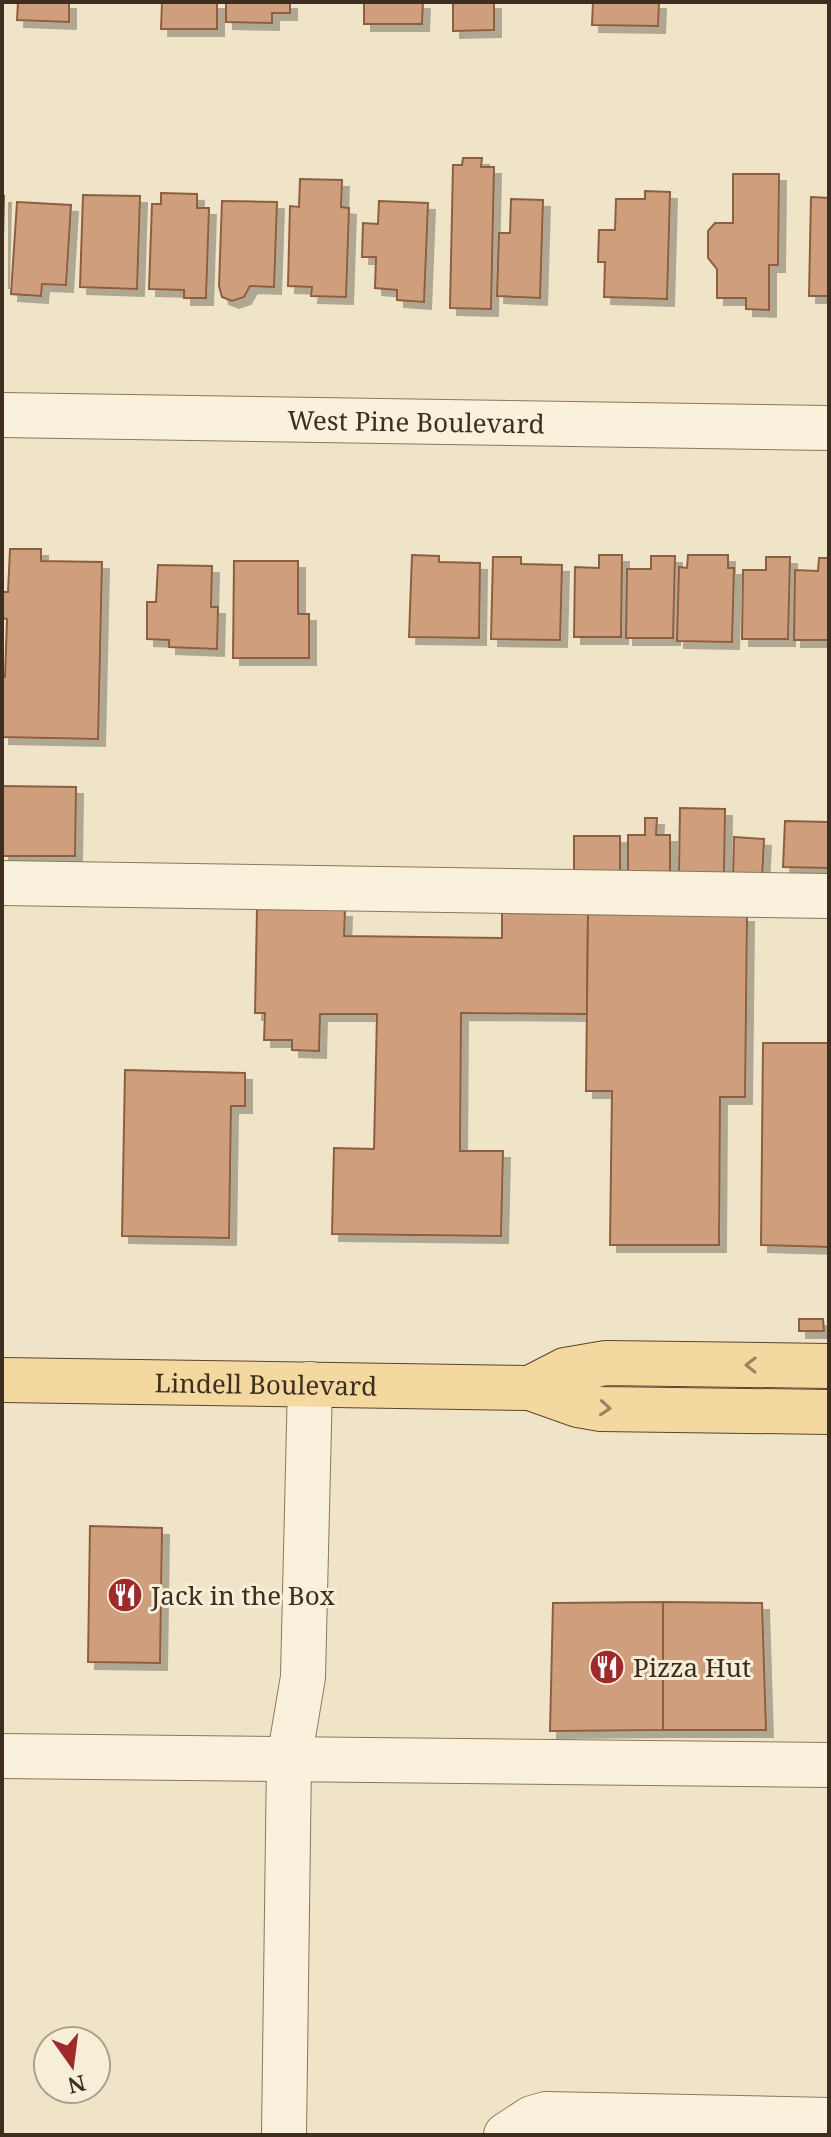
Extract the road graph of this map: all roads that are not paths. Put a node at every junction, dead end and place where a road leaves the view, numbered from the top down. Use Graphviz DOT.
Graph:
graph roads {
  1 [pos="2,415"];
  2 [pos="829,428"];
  3 [pos="2,883"];
  4 [pos="829,896"];
  5 [pos="829,1366"];
  6 [pos="2,1380"];
  7 [pos="310,1384"];
  8 [pos="530,1388"];
  9 [pos="829,1412"];
  10 [pos="2,1756"];
  11 [pos="289,1760"];
  12 [pos="829,1765"];
  13 [pos="829,2120"];
  14 [pos="284,2135"];
  15 [pos="506,2135"];
  1 -- 2 [label="street, West Pine Boulevard"];
  3 -- 4 [label="street"];
  5 -- 8 [label="main road, Lindell Boulevard, one-way"];
  6 -- 7 [label="main road, Lindell Boulevard"];
  7 -- 8 [label="main road, Lindell Boulevard"];
  7 -- 11 [label="street"];
  8 -- 9 [label="main road, Lindell Boulevard, one-way"];
  10 -- 11 [label="street"];
  11 -- 12 [label="street"];
  11 -- 14 [label="street"];
  13 -- 15 [label="street"];
}
